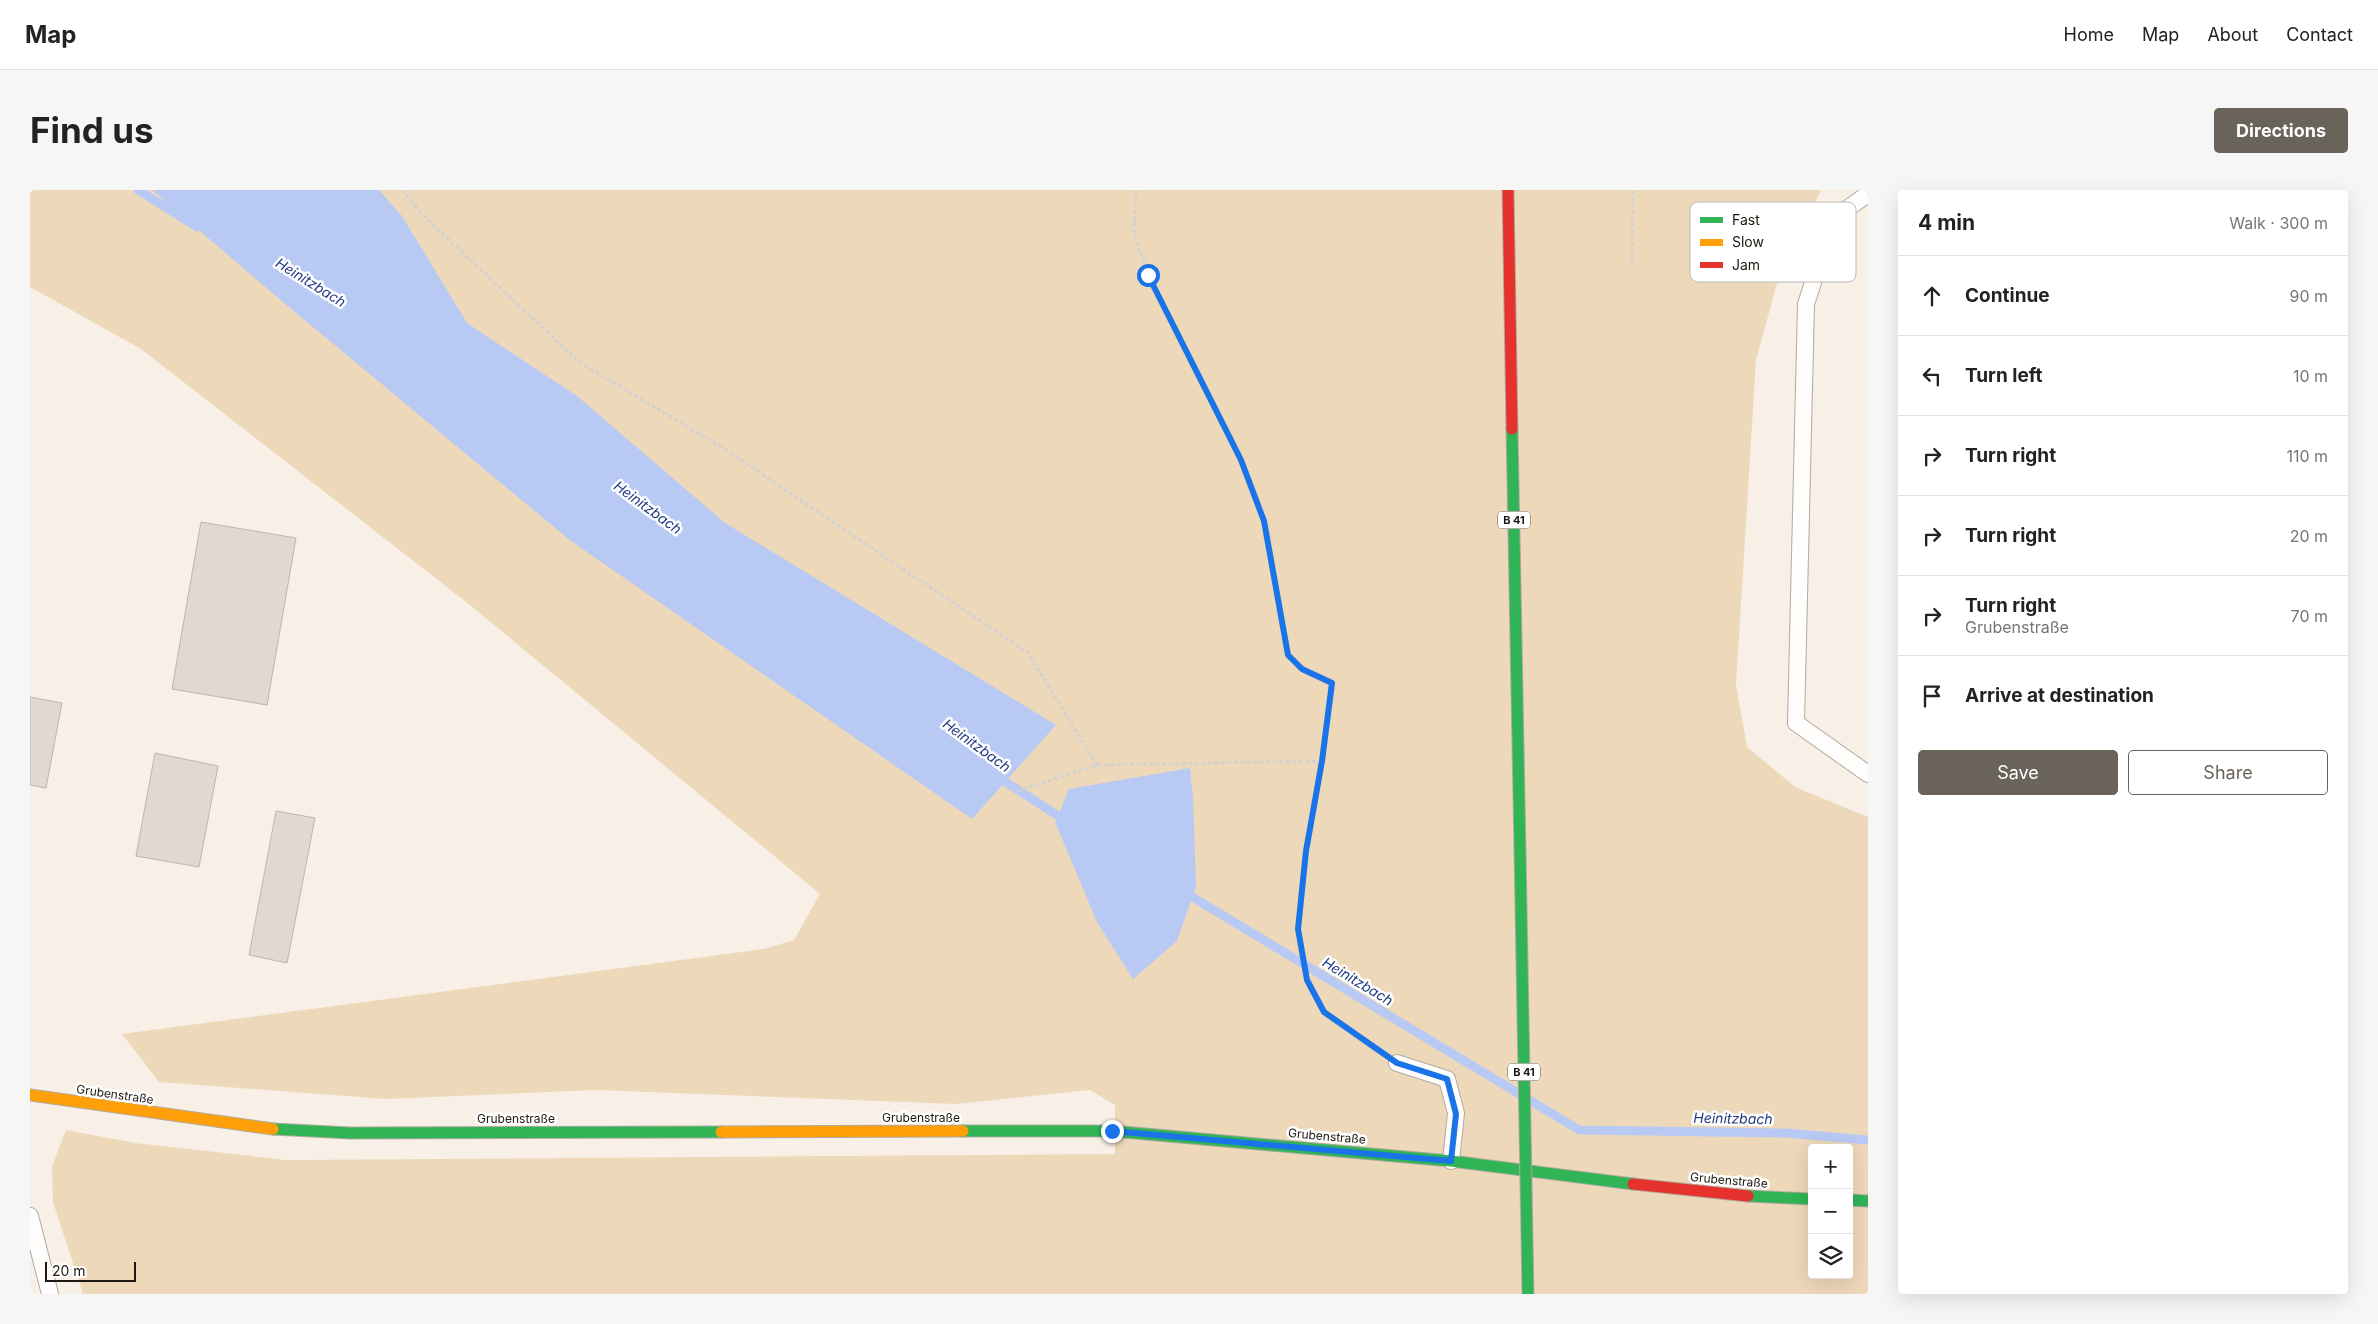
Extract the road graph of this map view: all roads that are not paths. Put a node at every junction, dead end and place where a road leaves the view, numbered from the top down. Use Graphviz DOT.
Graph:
graph roads {
  1 [pos="1508,190"];
  2 [pos="1868,194"];
  3 [pos="1856,202"];
  4 [pos="1813,282"];
  5 [pos="1868,774"];
  6 [pos="1397,1063"];
  7 [pos="30,1095"];
  8 [pos="1451,1161"];
  9 [pos="1808,1198"];
  10 [pos="1853,1200"];
  11 [pos="1868,1201"];
  12 [pos="30,1216"];
  13 [pos="50,1294"];
  14 [pos="1528,1294"];
  1 -- 14 [label="main road, B 41, bridge"];
  2 -- 3 [label="lane"];
  4 -- 5 [label="lane"];
  6 -- 8 [label="lane"];
  7 -- 8 [label="main road, Grubenstraße"];
  8 -- 9 [label="main road, Grubenstraße"];
  10 -- 11 [label="main road"];
  12 -- 13 [label="lane"];
}
